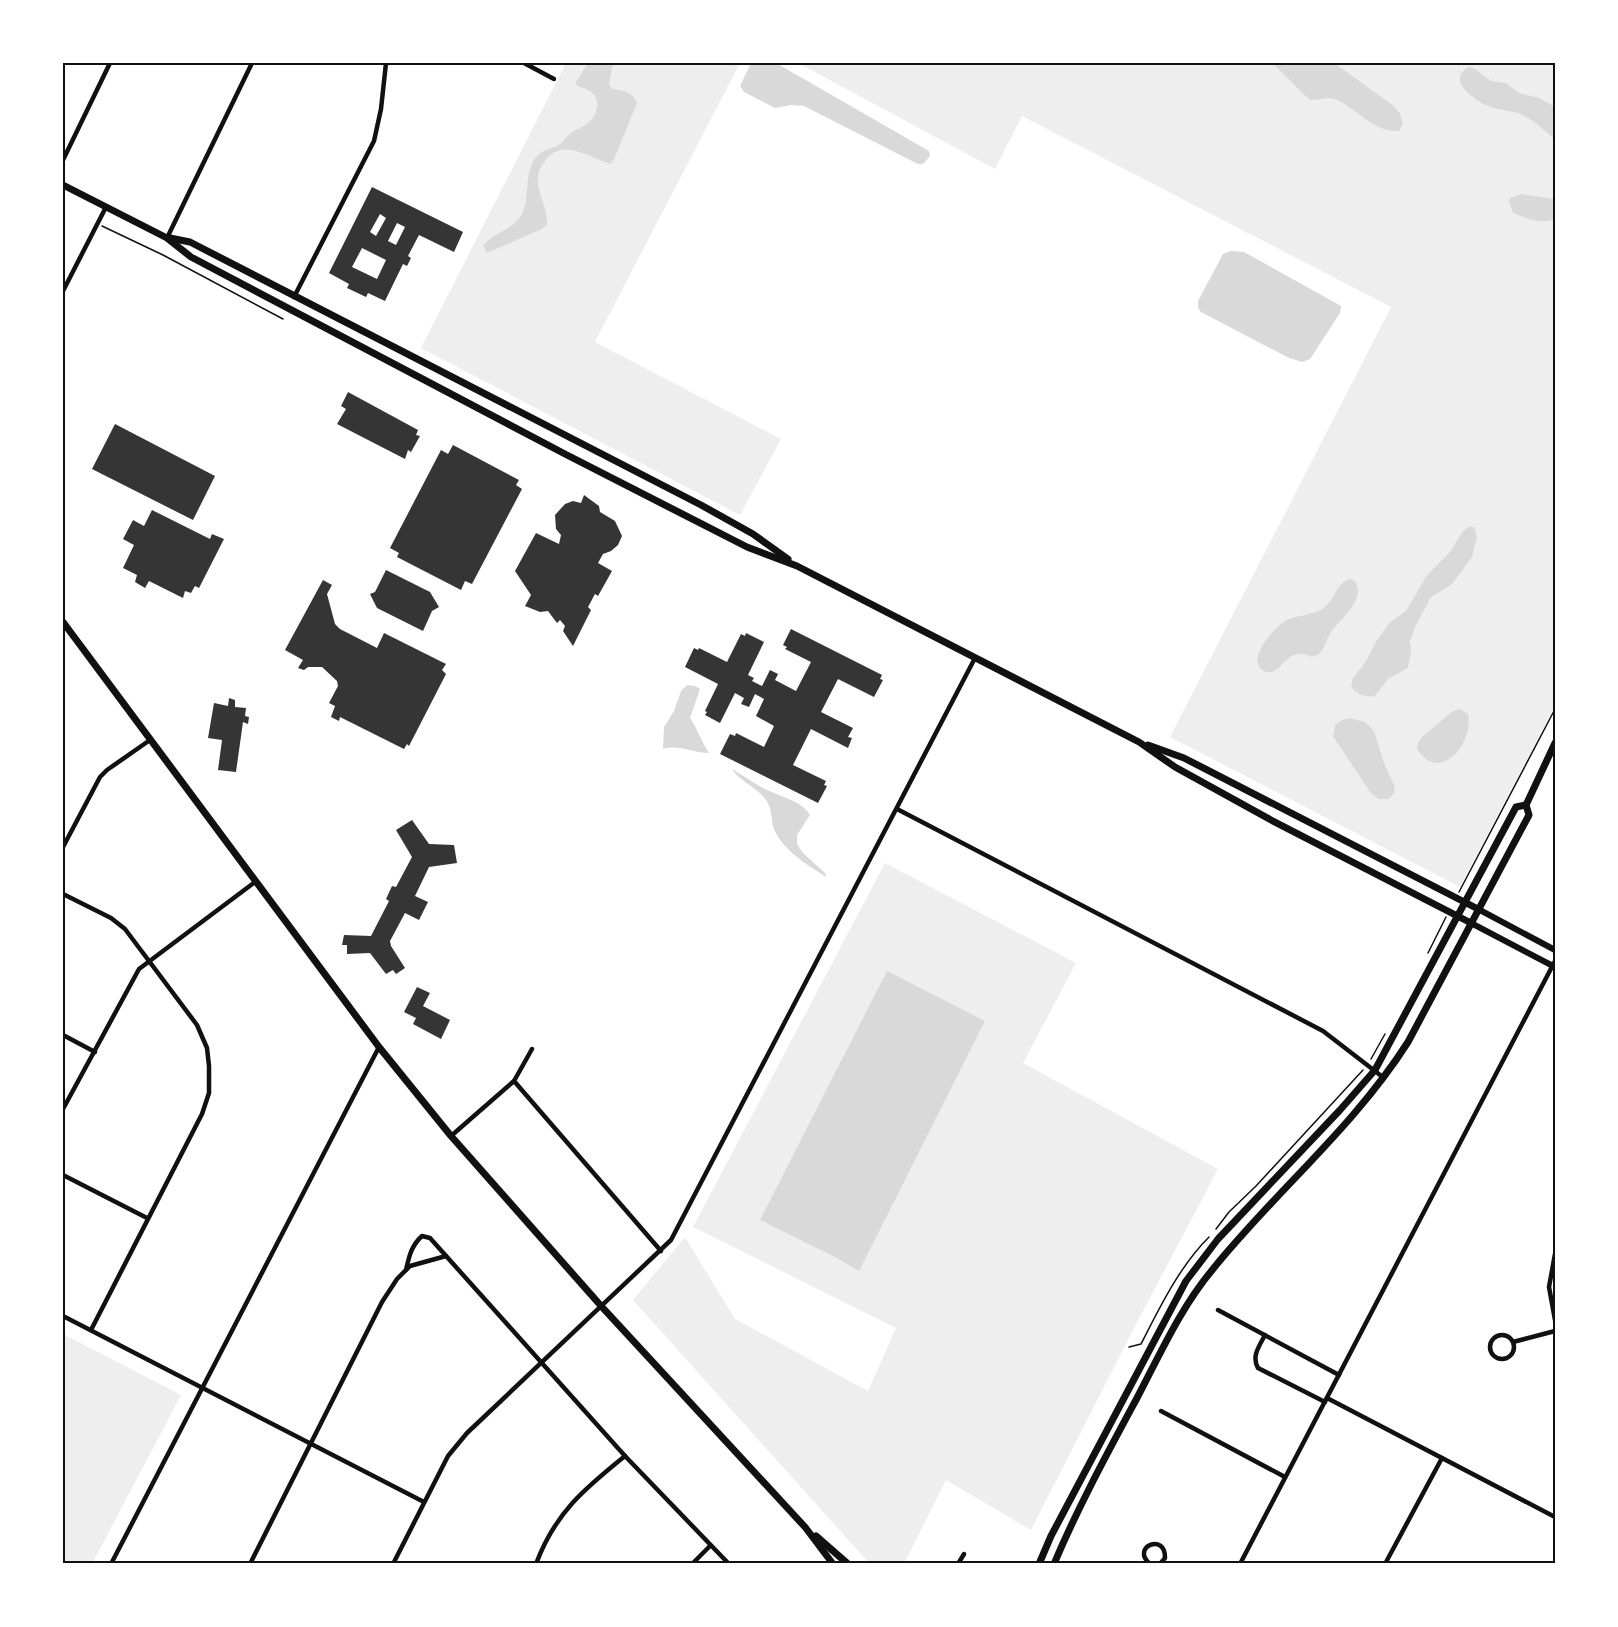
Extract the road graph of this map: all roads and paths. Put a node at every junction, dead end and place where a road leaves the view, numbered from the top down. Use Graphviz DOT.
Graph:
graph roads {
  1 [pos="110,63"];
  2 [pos="252,63"];
  3 [pos="386,63"];
  4 [pos="524,63"];
  5 [pos="554,79"];
  6 [pos="63,160"];
  7 [pos="63,185"];
  8 [pos="106,207"];
  9 [pos="97,224"];
  10 [pos="167,238"];
  11 [pos="63,291"];
  12 [pos="294,297"];
  13 [pos="283,319"];
  14 [pos="797,566"];
  15 [pos="63,622"];
  16 [pos="975,658"];
  17 [pos="1555,709"];
  18 [pos="150,740"];
  19 [pos="1139,742"];
  20 [pos="1555,743"];
  21 [pos="1526,805"];
  22 [pos="897,808"];
  23 [pos="63,847"];
  24 [pos="255,882"];
  25 [pos="1461,890"];
  26 [pos="63,894"];
  27 [pos="1466,903"];
  28 [pos="1478,909"];
  29 [pos="1458,917"];
  30 [pos="1471,923"];
  31 [pos="1555,950"];
  32 [pos="150,961"];
  33 [pos="1554,964"];
  34 [pos="63,1035"];
  35 [pos="380,1047"];
  36 [pos="532,1049"];
  37 [pos="95,1052"];
  38 [pos="1375,1070"];
  39 [pos="1384,1078"];
  40 [pos="514,1082"];
  41 [pos="63,1109"];
  42 [pos="451,1136"];
  43 [pos="63,1175"];
  44 [pos="147,1218"];
  45 [pos="661,1251"];
  46 [pos="1555,1254"];
  47 [pos="446,1256"];
  48 [pos="406,1270"];
  49 [pos="602,1306"];
  50 [pos="1218,1311"];
  51 [pos="63,1316"];
  52 [pos="1555,1320"];
  53 [pos="91,1330"];
  54 [pos="1555,1330"];
  55 [pos="1265,1335"];
  56 [pos="1513,1342"];
  57 [pos="541,1361"];
  58 [pos="1339,1375"];
  59 [pos="202,1387"];
  60 [pos="1326,1400"];
  61 [pos="1161,1412"];
  62 [pos="312,1444"];
  63 [pos="625,1456"];
  64 [pos="1443,1458"];
  65 [pos="1285,1477"];
  66 [pos="424,1502"];
  67 [pos="1555,1517"];
  68 [pos="805,1527"];
  69 [pos="710,1546"];
  70 [pos="964,1554"];
  71 [pos="111,1564"];
  72 [pos="250,1564"];
  73 [pos="393,1564"];
  74 [pos="536,1564"];
  75 [pos="692,1564"];
  76 [pos="729,1564"];
  77 [pos="833,1564"];
  78 [pos="848,1564"];
  79 [pos="958,1564"];
  80 [pos="1040,1564"];
  81 [pos="1054,1564"];
  82 [pos="1149,1564"];
  83 [pos="1160,1564"];
  84 [pos="1240,1564"];
  85 [pos="1385,1564"];
  1 -- 6 [label="street"];
  2 -- 10 [label="street"];
  3 -- 12 [label="street"];
  4 -- 5 [label="street"];
  7 -- 8 [label="main road"];
  8 -- 9 [label="street"];
  8 -- 10 [label="main road"];
  9 -- 11 [label="street"];
  9 -- 13 [label="path"];
  10 -- 12 [label="main road"];
  10 -- 14 [label="main road"];
  12 -- 14 [label="main road"];
  14 -- 16 [label="main road"];
  15 -- 18 [label="main road"];
  16 -- 19 [label="main road"];
  16 -- 22 [label="street"];
  17 -- 25 [label="path"];
  18 -- 23 [label="street"];
  18 -- 24 [label="main road"];
  19 -- 27 [label="main road"];
  19 -- 29 [label="main road"];
  20 -- 21 [label="main road"];
  21 -- 27 [label="main road"];
  21 -- 28 [label="main road"];
  22 -- 38 [label="street"];
  22 -- 45 [label="street"];
  24 -- 32 [label="street"];
  24 -- 35 [label="main road"];
  26 -- 32 [label="street"];
  27 -- 28 [label="main road"];
  27 -- 29 [label="main road"];
  28 -- 30 [label="main road"];
  28 -- 31 [label="street"];
  29 -- 30 [label="main road"];
  29 -- 38 [label="main road"];
  30 -- 33 [label="street"];
  30 -- 39 [label="main road"];
  32 -- 37 [label="street"];
  32 -- 44 [label="street"];
  33 -- 58 [label="street"];
  34 -- 37 [label="street"];
  35 -- 42 [label="main road"];
  35 -- 59 [label="street"];
  36 -- 40 [label="street"];
  37 -- 41 [label="street"];
  38 -- 39 [label="street"];
  38 -- 80 [label="main road"];
  39 -- 81 [label="main road"];
  40 -- 42 [label="street"];
  40 -- 45 [label="street"];
  42 -- 49 [label="main road"];
  43 -- 44 [label="street"];
  44 -- 53 [label="street"];
  45 -- 49 [label="street"];
  46 -- 52 [label="street"];
  47 -- 48 [label="street"];
  47 -- 48 [label="street"];
  47 -- 57 [label="street"];
  48 -- 62 [label="street"];
  49 -- 57 [label="street"];
  49 -- 68 [label="main road"];
  50 -- 55 [label="street"];
  51 -- 53 [label="street"];
  53 -- 59 [label="street"];
  54 -- 56 [label="street"];
  55 -- 58 [label="street"];
  55 -- 60 [label="street"];
  56 -- 56 [label="street"];
  57 -- 63 [label="street"];
  57 -- 66 [label="street"];
  58 -- 60 [label="street"];
  59 -- 62 [label="street"];
  59 -- 71 [label="street"];
  60 -- 64 [label="street"];
  60 -- 65 [label="street"];
  61 -- 65 [label="street"];
  62 -- 66 [label="street"];
  62 -- 72 [label="street"];
  63 -- 69 [label="street"];
  63 -- 74 [label="street"];
  64 -- 67 [label="street"];
  64 -- 85 [label="street"];
  65 -- 84 [label="street"];
  66 -- 73 [label="street"];
  68 -- 77 [label="main road"];
  68 -- 78 [label="main road"];
  69 -- 75 [label="street"];
  69 -- 76 [label="street"];
  70 -- 79 [label="street"];
  82 -- 83 [label="street"];
}
